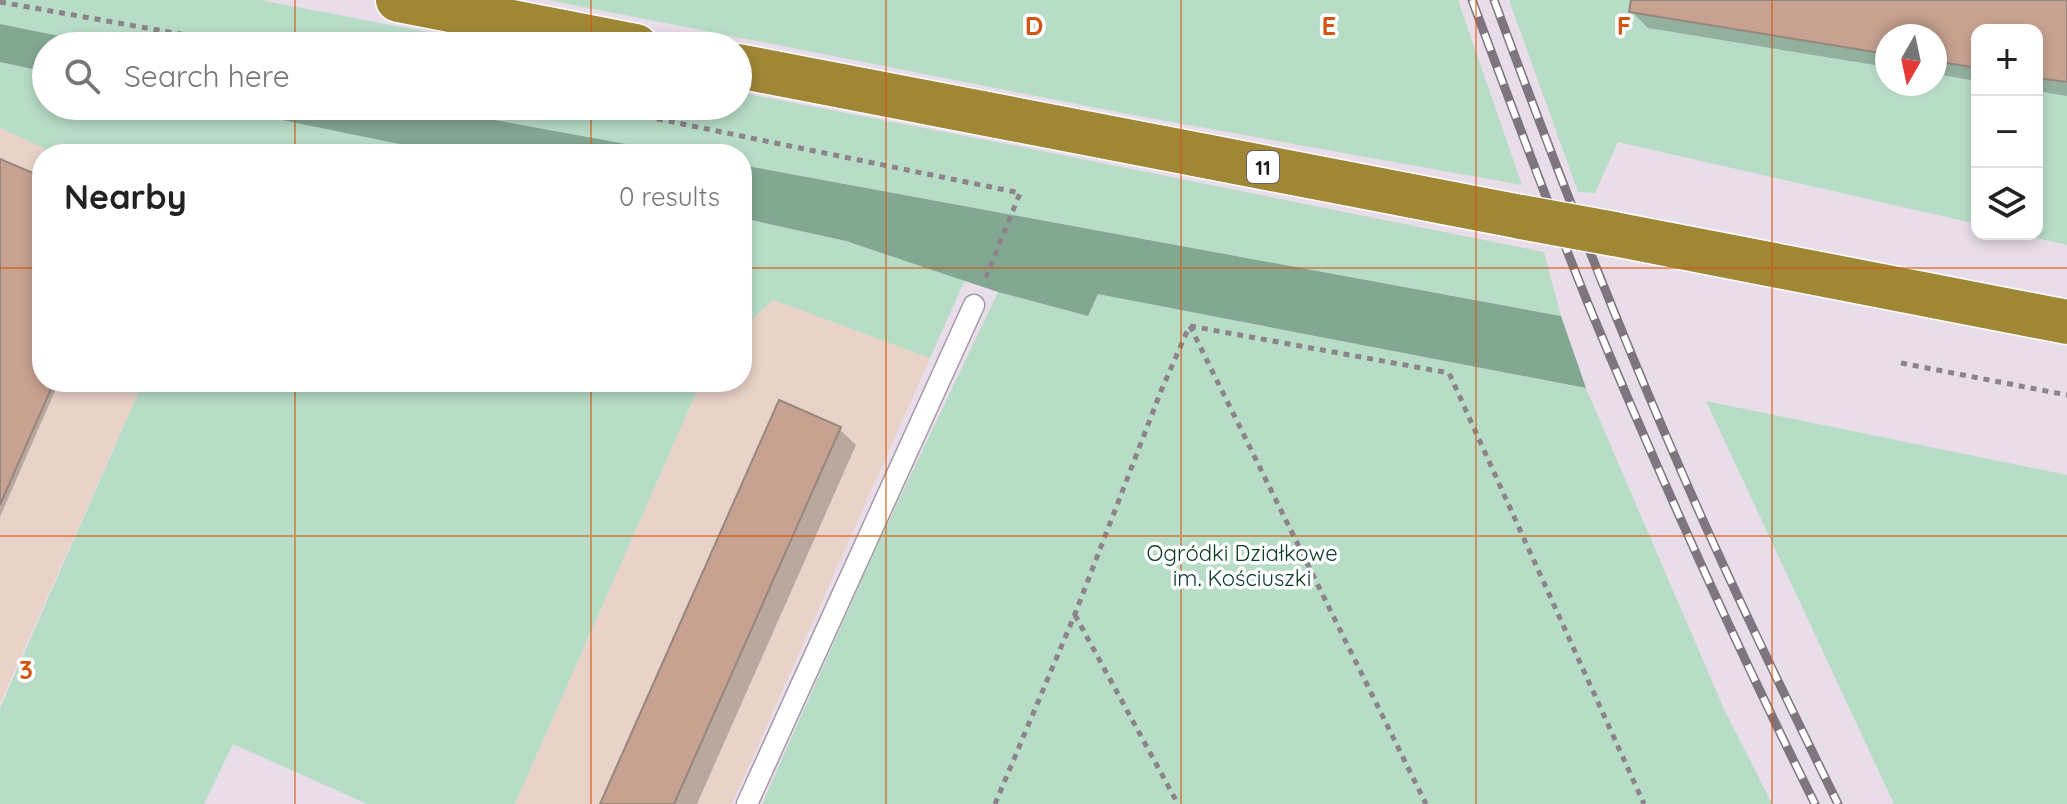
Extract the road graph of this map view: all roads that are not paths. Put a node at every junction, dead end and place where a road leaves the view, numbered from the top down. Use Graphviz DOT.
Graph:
graph roads {
  1 [pos="398,0"];
  2 [pos="564,32"];
  3 [pos="752,69"];
  4 [pos="974,305"];
  5 [pos="2067,322"];
  6 [pos="747,804"];
  1 -- 2 [label="highway"];
  3 -- 5 [label="highway, 11, bridge"];
  4 -- 6 [label="lane"];
}
